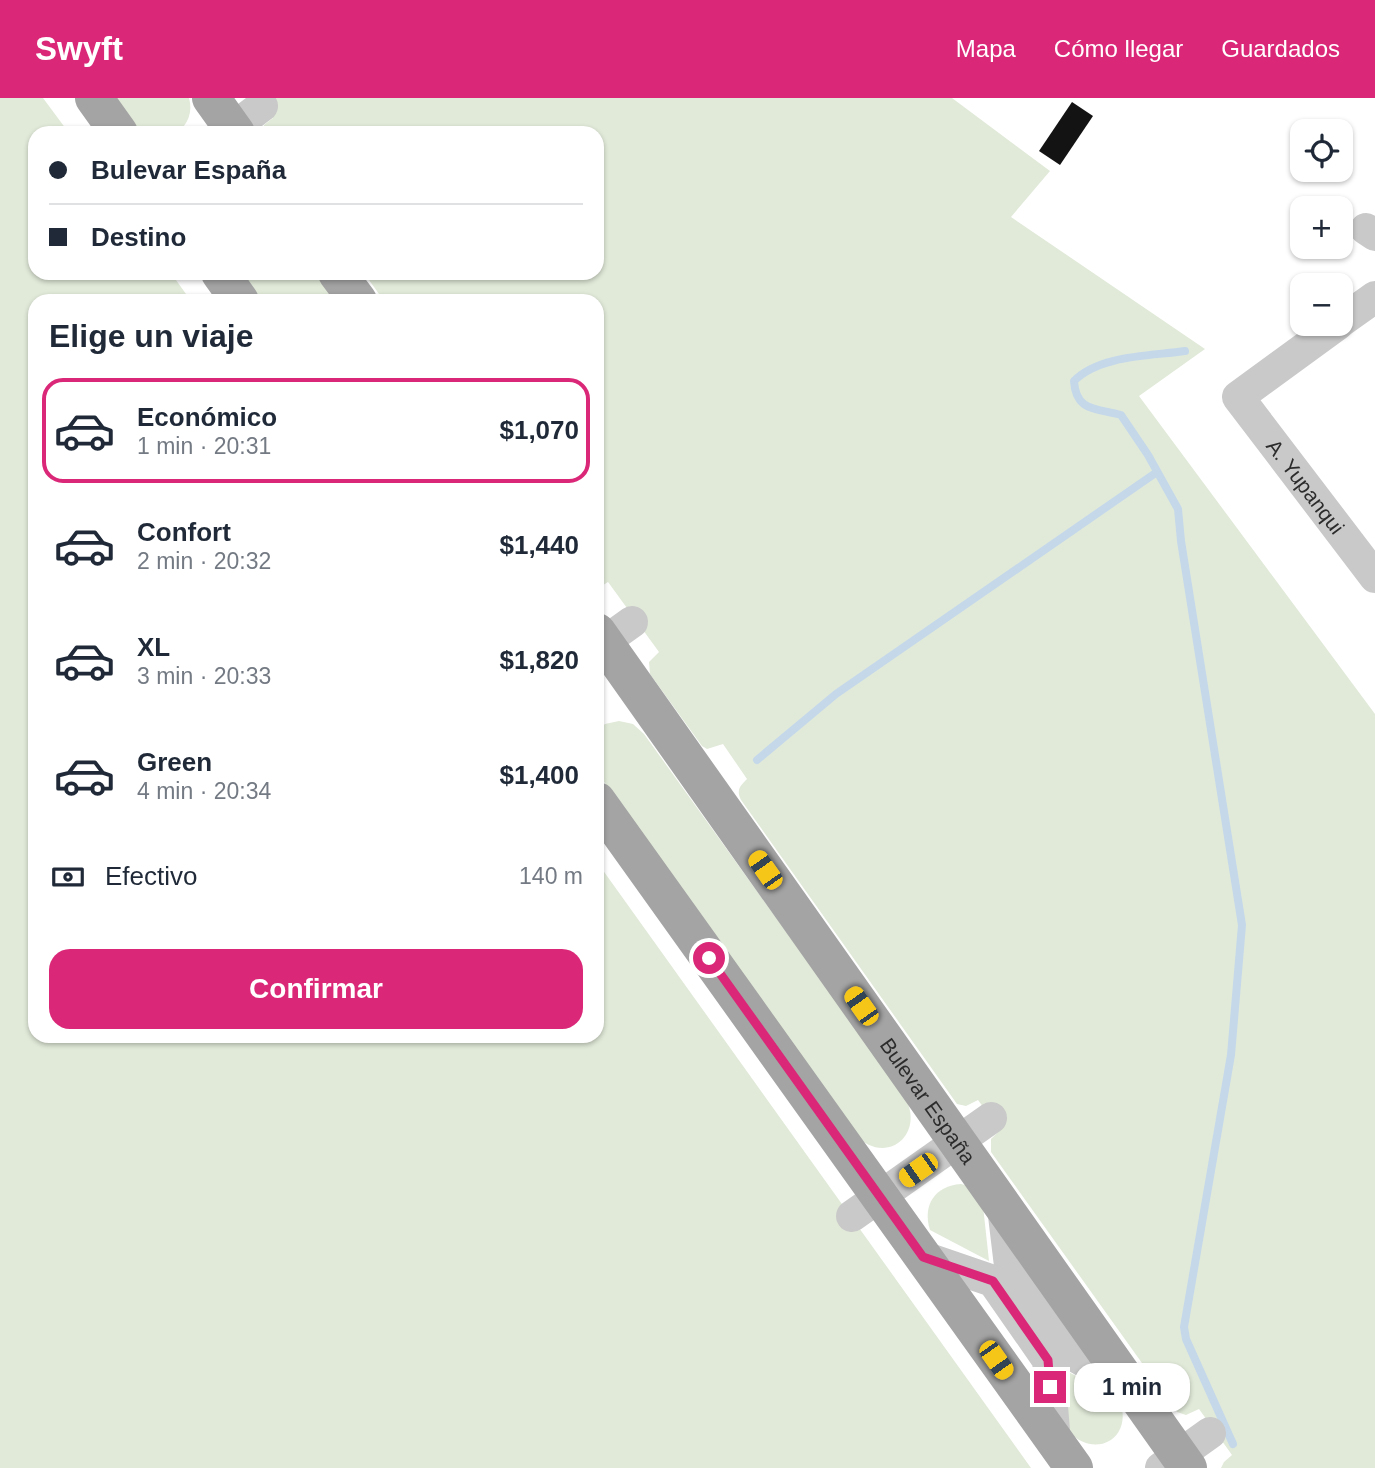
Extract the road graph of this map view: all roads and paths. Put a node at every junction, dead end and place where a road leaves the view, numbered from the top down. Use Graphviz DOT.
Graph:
graph roads {
  1 [pos="94,98"];
  2 [pos="114,126"];
  3 [pos="1375,297"];
  4 [pos="1353,313"];
  5 [pos="1321,336"];
  6 [pos="1375,577"];
  7 [pos="607,637"];
  8 [pos="604,812"];
  9 [pos="991,1118"];
  10 [pos="957,1143"];
  11 [pos="866,1206"];
  12 [pos="1210,1433"];
  13 [pos="1064,1455"];
  14 [pos="1176,1464"];
  1 -- 2 [label="main road"];
  3 -- 4 [label="street"];
  5 -- 6 [label="street, A. Yupanqui"];
  7 -- 10 [label="main road, Bulevar España"];
  8 -- 11 [label="main road"];
  9 -- 10 [label="street"];
  10 -- 11 [label="street"];
  10 -- 14 [label="main road, Bulevar España"];
  11 -- 13 [label="main road"];
  12 -- 14 [label="street"];
}
